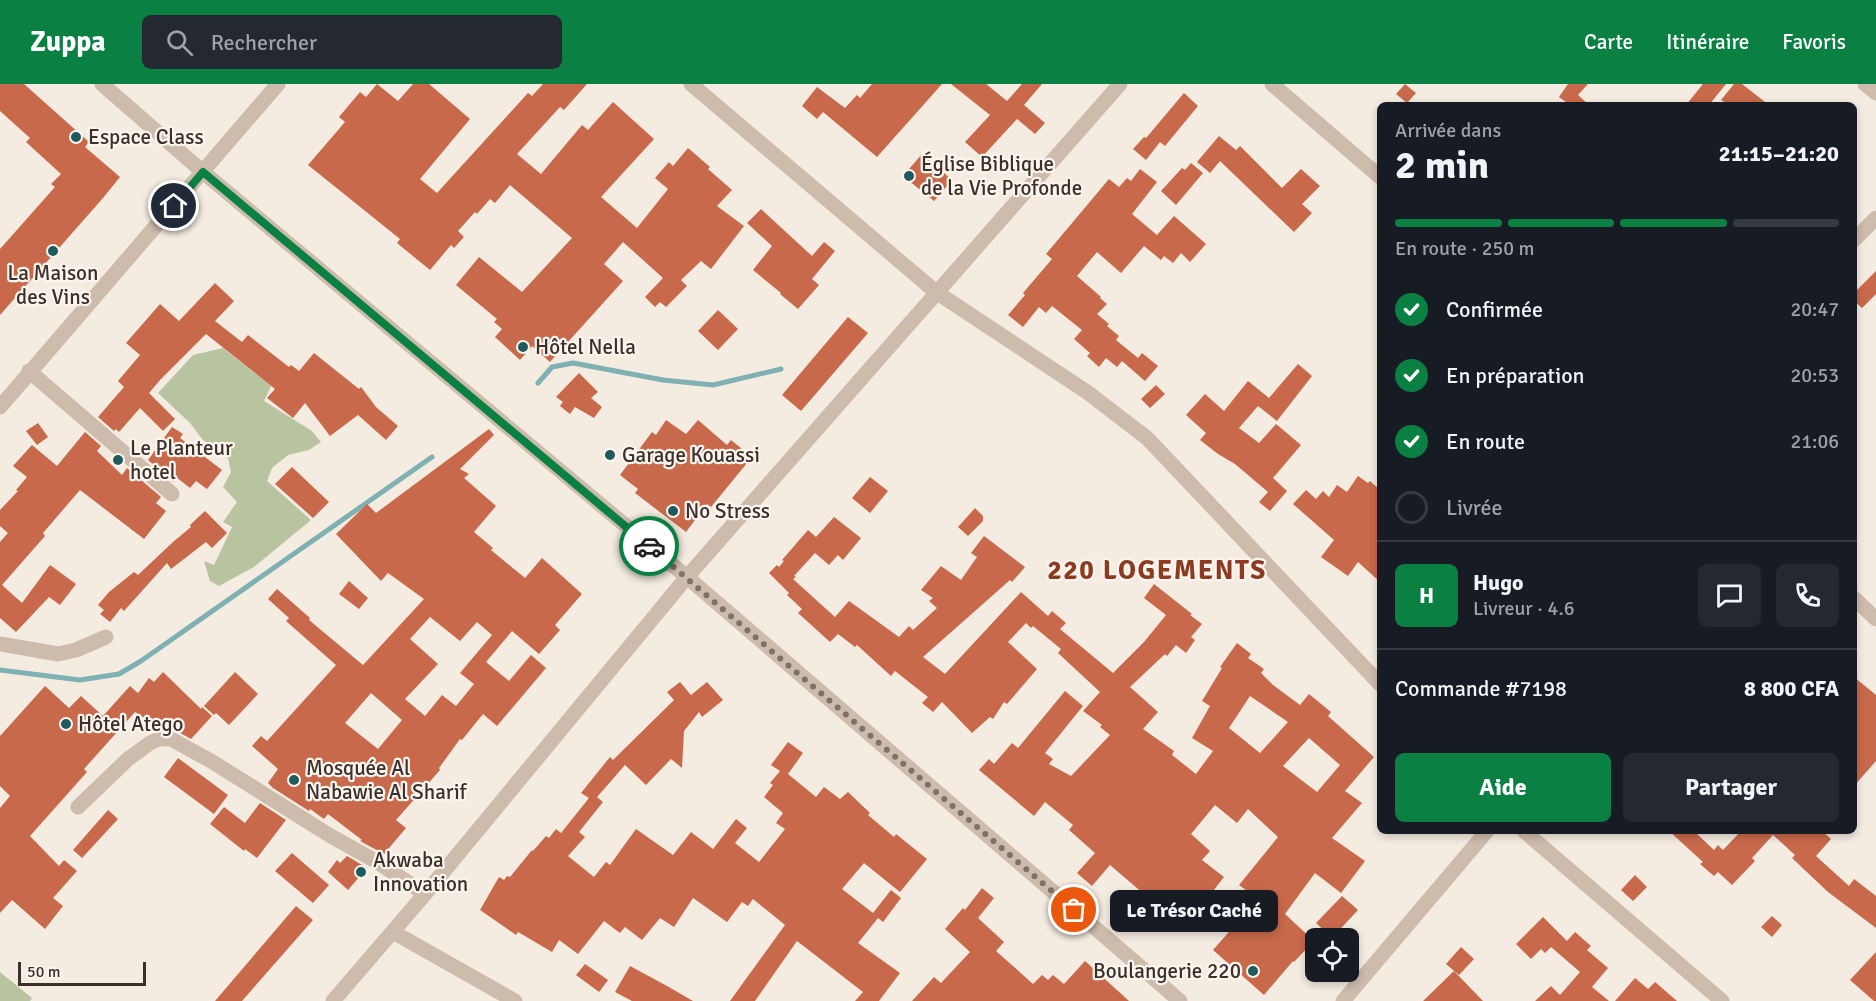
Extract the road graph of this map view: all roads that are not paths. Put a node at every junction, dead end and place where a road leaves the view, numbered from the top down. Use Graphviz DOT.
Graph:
graph roads {
  1 [pos="102,84"];
  2 [pos="278,84"];
  3 [pos="691,84"];
  4 [pos="1120,84"];
  5 [pos="1272,84"];
  6 [pos="1865,84"];
  7 [pos="1876,93"];
  8 [pos="203,172"];
  9 [pos="1377,174"];
  10 [pos="1876,218"];
  11 [pos="1857,237"];
  12 [pos="936,292"];
  13 [pos="29,372"];
  14 [pos="0,407"];
  15 [pos="172,494"];
  16 [pos="687,577"];
  17 [pos="1857,601"];
  18 [pos="1876,619"];
  19 [pos="106,637"];
  20 [pos="0,645"];
  21 [pos="1377,681"];
  22 [pos="78,807"];
  23 [pos="1484,834"];
  24 [pos="1527,834"];
  25 [pos="425,894"];
  26 [pos="393,932"];
  27 [pos="333,1001"];
  28 [pos="515,1001"];
  29 [pos="1180,1001"];
  30 [pos="1343,1001"];
  31 [pos="1722,1001"];
  1 -- 8 [label="street"];
  2 -- 8 [label="street"];
  3 -- 12 [label="street"];
  4 -- 12 [label="street"];
  5 -- 9 [label="street"];
  6 -- 7 [label="street"];
  8 -- 13 [label="street"];
  8 -- 16 [label="street"];
  10 -- 11 [label="street"];
  12 -- 16 [label="street"];
  12 -- 21 [label="street"];
  13 -- 14 [label="street"];
  13 -- 15 [label="street"];
  16 -- 25 [label="street"];
  16 -- 29 [label="street"];
  17 -- 18 [label="street"];
  19 -- 20 [label="street"];
  22 -- 25 [label="street"];
  23 -- 30 [label="street"];
  24 -- 31 [label="street"];
  25 -- 26 [label="street"];
  26 -- 27 [label="street"];
  26 -- 28 [label="street"];
}
